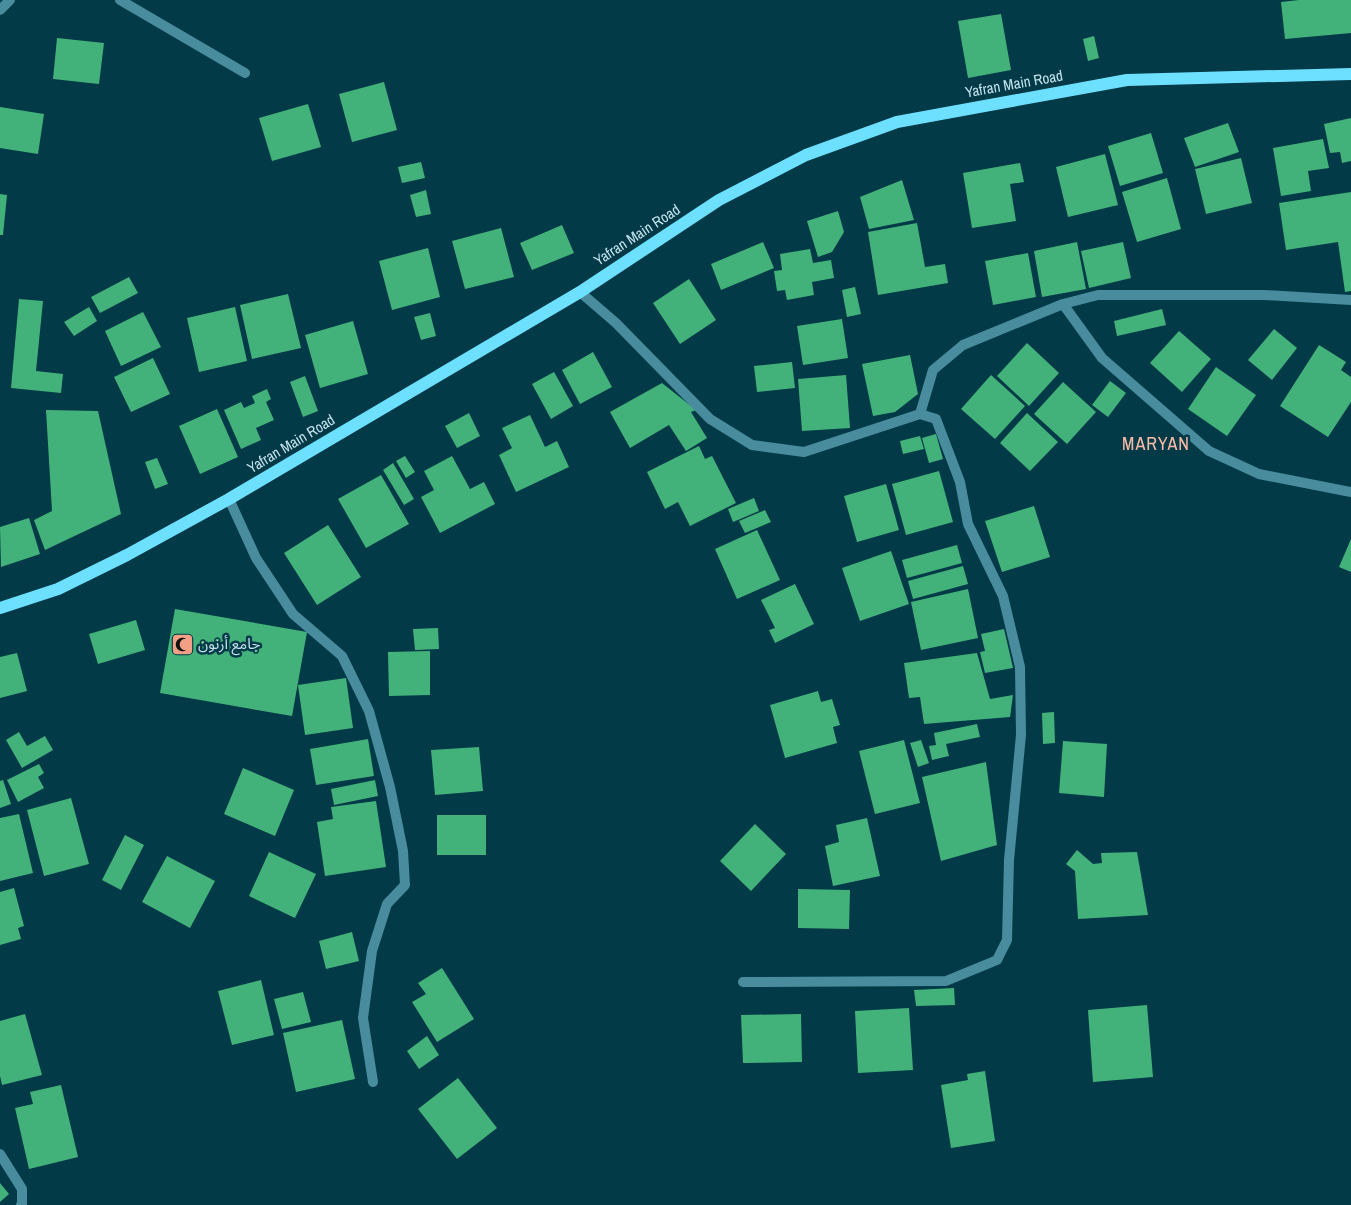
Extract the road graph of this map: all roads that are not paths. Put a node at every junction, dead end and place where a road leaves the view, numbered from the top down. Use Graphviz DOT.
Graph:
graph roads {
  1 [pos="10,0"];
  2 [pos="120,0"];
  3 [pos="0,10"];
  4 [pos="245,73"];
  5 [pos="1351,74"];
  6 [pos="580,292"];
  7 [pos="1351,300"];
  8 [pos="1063,304"];
  9 [pos="920,414"];
  10 [pos="1351,492"];
  11 [pos="229,499"];
  12 [pos="0,608"];
  13 [pos="743,982"];
  14 [pos="373,1082"];
  15 [pos="0,1154"];
  16 [pos="21,1205"];
  1 -- 3 [label="street"];
  2 -- 4 [label="street"];
  5 -- 6 [label="main road, Yafran Main Road"];
  6 -- 9 [label="street"];
  6 -- 11 [label="main road, Yafran Main Road"];
  7 -- 8 [label="street"];
  8 -- 9 [label="street"];
  8 -- 10 [label="street"];
  9 -- 13 [label="street"];
  11 -- 12 [label="main road, Yafran Main Road"];
  11 -- 14 [label="street"];
  15 -- 16 [label="street"];
}
